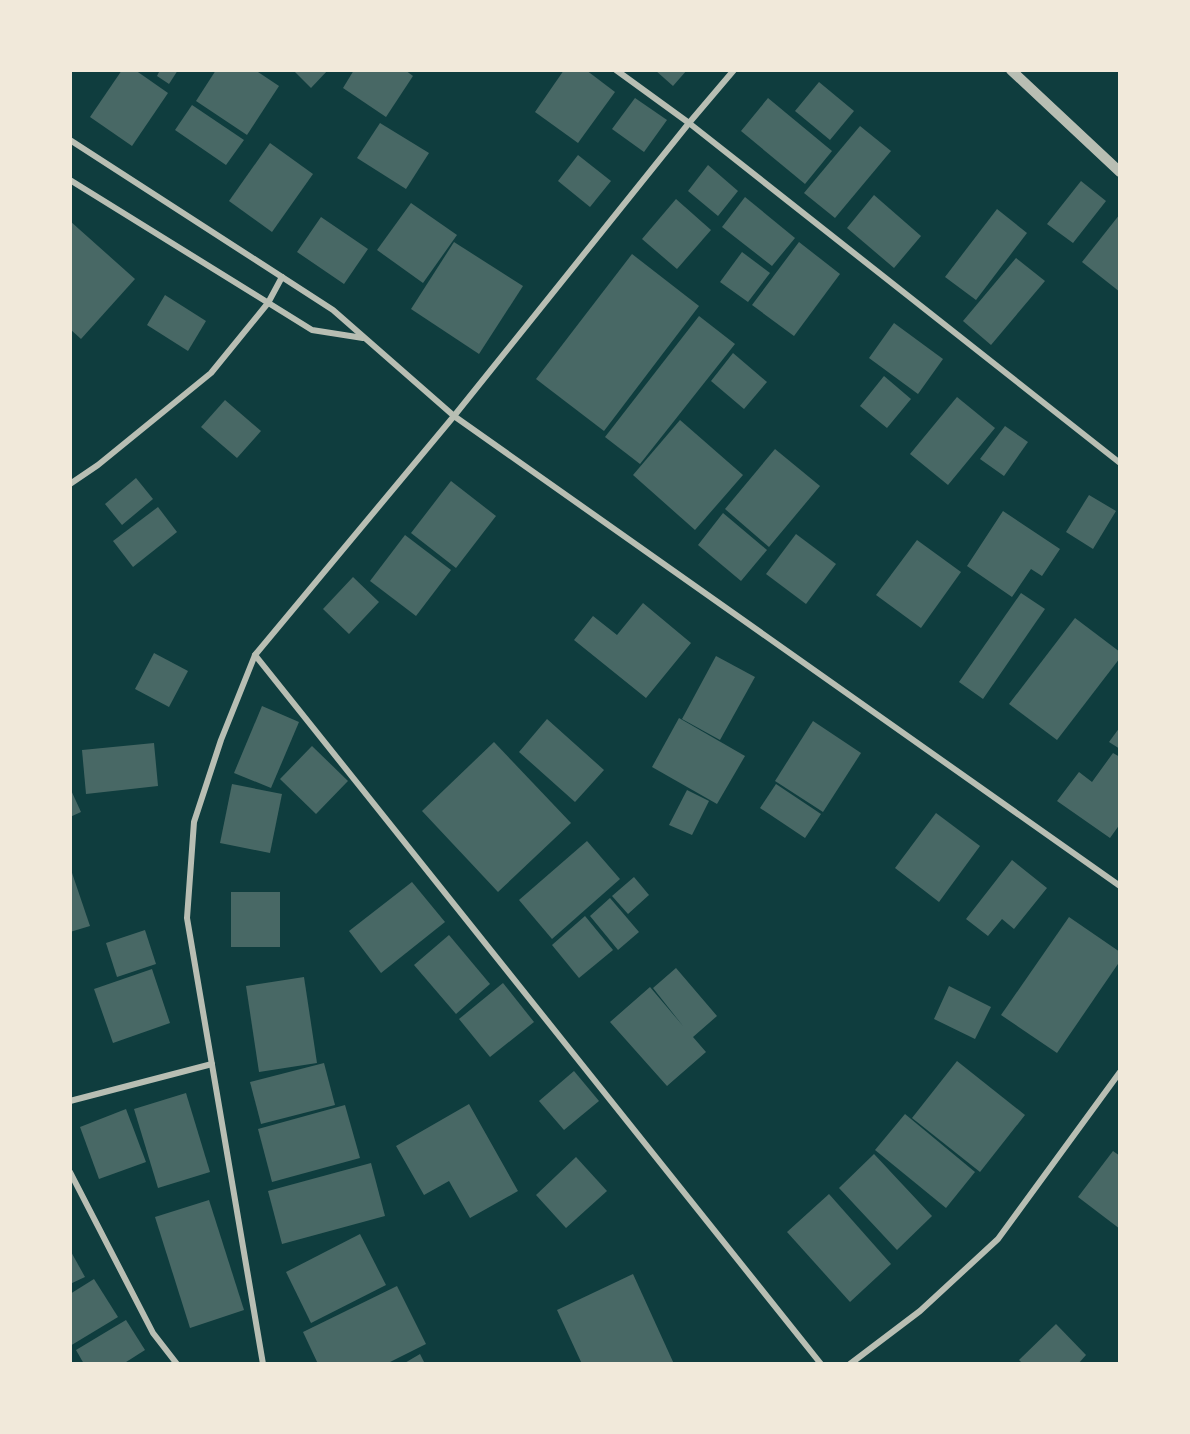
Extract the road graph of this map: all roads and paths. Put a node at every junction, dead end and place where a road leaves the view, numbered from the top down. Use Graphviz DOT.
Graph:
graph roads {
  1 [pos="616,70"];
  2 [pos="734,70"];
  3 [pos="1011,70"];
  4 [pos="689,123"];
  5 [pos="70,140"];
  6 [pos="1119,172"];
  7 [pos="70,180"];
  8 [pos="282,277"];
  9 [pos="268,303"];
  10 [pos="364,338"];
  11 [pos="454,416"];
  12 [pos="1119,463"];
  13 [pos="70,484"];
  14 [pos="255,655"];
  15 [pos="1119,886"];
  16 [pos="212,1064"];
  17 [pos="1119,1072"];
  18 [pos="70,1101"];
  19 [pos="70,1172"];
  20 [pos="177,1364"];
  21 [pos="263,1364"];
  22 [pos="821,1364"];
  23 [pos="850,1364"];
  1 -- 4 [label="street"];
  2 -- 4 [label="street"];
  3 -- 6 [label="street"];
  4 -- 11 [label="street"];
  4 -- 12 [label="street"];
  5 -- 8 [label="street"];
  7 -- 9 [label="street"];
  8 -- 9 [label="street"];
  8 -- 10 [label="street"];
  9 -- 10 [label="street"];
  9 -- 13 [label="street"];
  10 -- 11 [label="street"];
  11 -- 14 [label="street"];
  11 -- 15 [label="street"];
  14 -- 16 [label="street"];
  14 -- 22 [label="street"];
  16 -- 18 [label="street"];
  16 -- 21 [label="street"];
  17 -- 23 [label="street"];
  19 -- 20 [label="street"];
}
